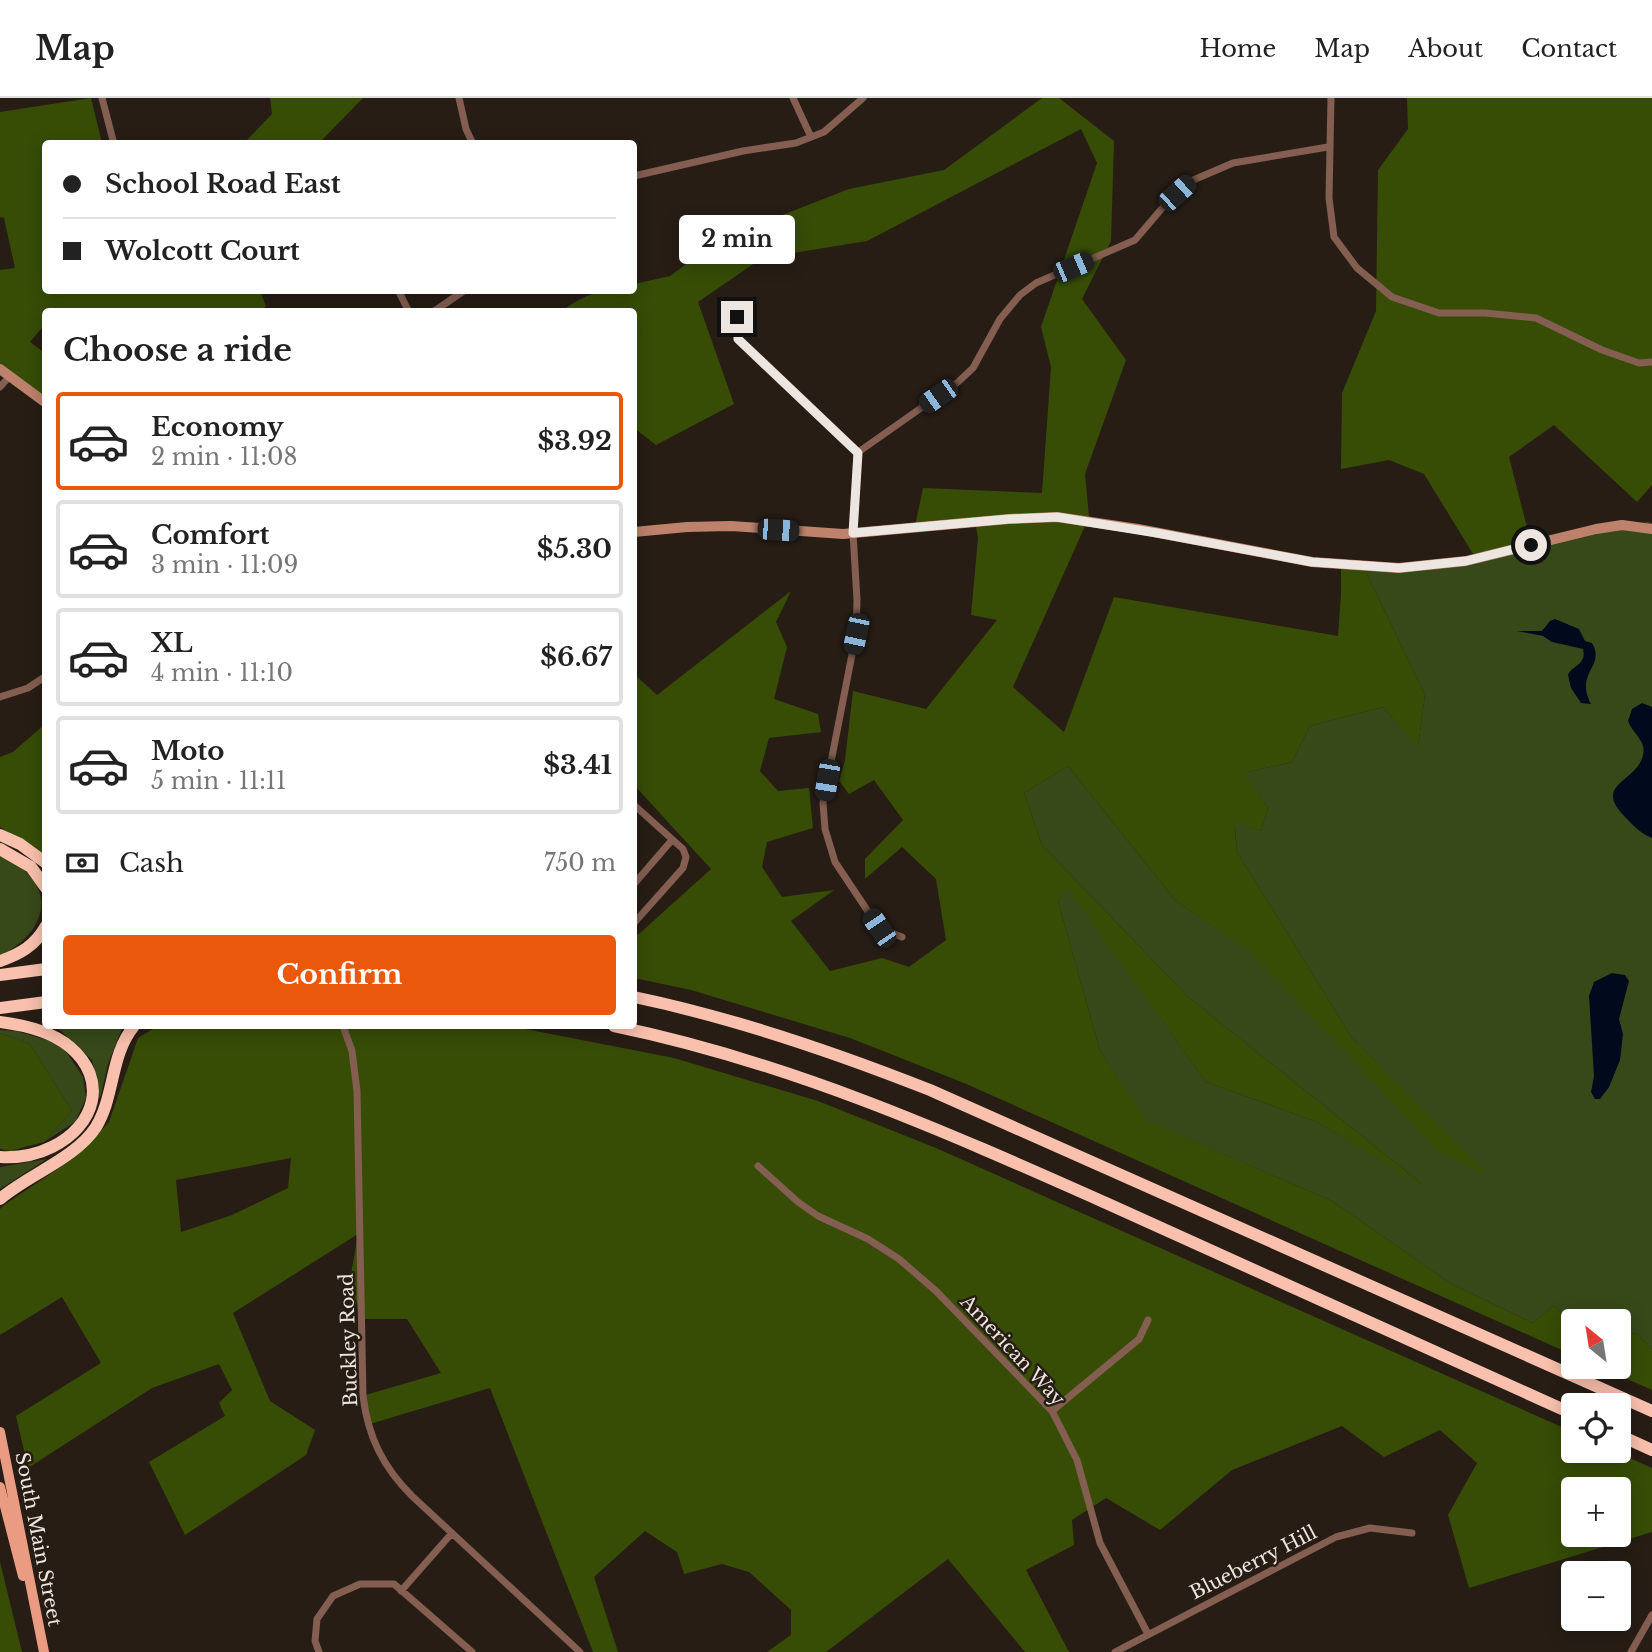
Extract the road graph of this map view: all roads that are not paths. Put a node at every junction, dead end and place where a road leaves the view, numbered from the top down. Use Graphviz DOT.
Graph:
graph roads {
  1 [pos="102,98"];
  2 [pos="459,98"];
  3 [pos="793,98"];
  4 [pos="863,98"];
  5 [pos="1331,98"];
  6 [pos="811,137"];
  7 [pos="113,140"];
  8 [pos="471,140"];
  9 [pos="1328,147"];
  10 [pos="637,175"];
  11 [pos="459,294"];
  12 [pos="439,308"];
  13 [pos="737,317"];
  14 [pos="1652,362"];
  15 [pos="0,369"];
  16 [pos="10,376"];
  17 [pos="0,387"];
  18 [pos="42,399"];
  19 [pos="858,453"];
  20 [pos="1652,529"];
  21 [pos="637,532"];
  22 [pos="853,533"];
  23 [pos="42,679"];
  24 [pos="0,697"];
  25 [pos="637,808"];
  26 [pos="0,835"];
  27 [pos="672,840"];
  28 [pos="0,849"];
  29 [pos="42,860"];
  30 [pos="637,881"];
  31 [pos="42,882"];
  32 [pos="637,920"];
  33 [pos="42,932"];
  34 [pos="902,937"];
  35 [pos="0,961"];
  36 [pos="42,970"];
  37 [pos="0,975"];
  38 [pos="637,998"];
  39 [pos="42,1003"];
  40 [pos="0,1008"];
  41 [pos="0,1022"];
  42 [pos="132,1029"];
  43 [pos="344,1029"];
  44 [pos="627,1029"];
  45 [pos="0,1157"];
  46 [pos="758,1166"];
  47 [pos="0,1199"];
  48 [pos="1149,1320"];
  49 [pos="1561,1409"];
  50 [pos="1052,1411"];
  51 [pos="1652,1411"];
  52 [pos="0,1432"];
  53 [pos="1631,1440"];
  54 [pos="1652,1450"];
  55 [pos="0,1487"];
  56 [pos="452,1533"];
  57 [pos="1412,1533"];
  58 [pos="401,1591"];
  59 [pos="1652,1615"];
  60 [pos="1148,1634"];
  61 [pos="44,1652"];
  62 [pos="319,1652"];
  63 [pos="472,1652"];
  64 [pos="580,1652"];
  65 [pos="1115,1652"];
  66 [pos="1631,1652"];
  1 -- 7 [label="street"];
  2 -- 8 [label="street"];
  3 -- 6 [label="street"];
  4 -- 6 [label="street"];
  5 -- 9 [label="street"];
  6 -- 10 [label="street"];
  9 -- 14 [label="street"];
  9 -- 19 [label="street"];
  11 -- 12 [label="street"];
  13 -- 19 [label="street"];
  15 -- 16 [label="street"];
  16 -- 17 [label="street"];
  16 -- 18 [label="street"];
  19 -- 22 [label="street"];
  20 -- 22 [label="street"];
  21 -- 22 [label="street"];
  22 -- 34 [label="street"];
  23 -- 24 [label="street"];
  25 -- 27 [label="street"];
  26 -- 29 [label="highway"];
  27 -- 30 [label="street"];
  27 -- 32 [label="street"];
  28 -- 31 [label="highway"];
  33 -- 35 [label="highway"];
  36 -- 37 [label="highway"];
  38 -- 51 [label="highway"];
  39 -- 40 [label="highway"];
  41 -- 45 [label="highway"];
  42 -- 47 [label="highway"];
  43 -- 56 [label="street, Buckley Road"];
  44 -- 49 [label="highway"];
  46 -- 50 [label="street, American Way"];
  48 -- 50 [label="street"];
  50 -- 60 [label="street, American Way"];
  52 -- 61 [label="main road, South Main Street"];
  53 -- 54 [label="highway"];
  55 -- 61 [label="main road, South Main Street"];
  56 -- 58 [label="street"];
  56 -- 64 [label="street, Buckley Road"];
  57 -- 60 [label="street, Blueberry Hill"];
  58 -- 62 [label="street"];
  58 -- 63 [label="street"];
  59 -- 66 [label="street"];
  60 -- 65 [label="street, Blueberry Hill"];
}
